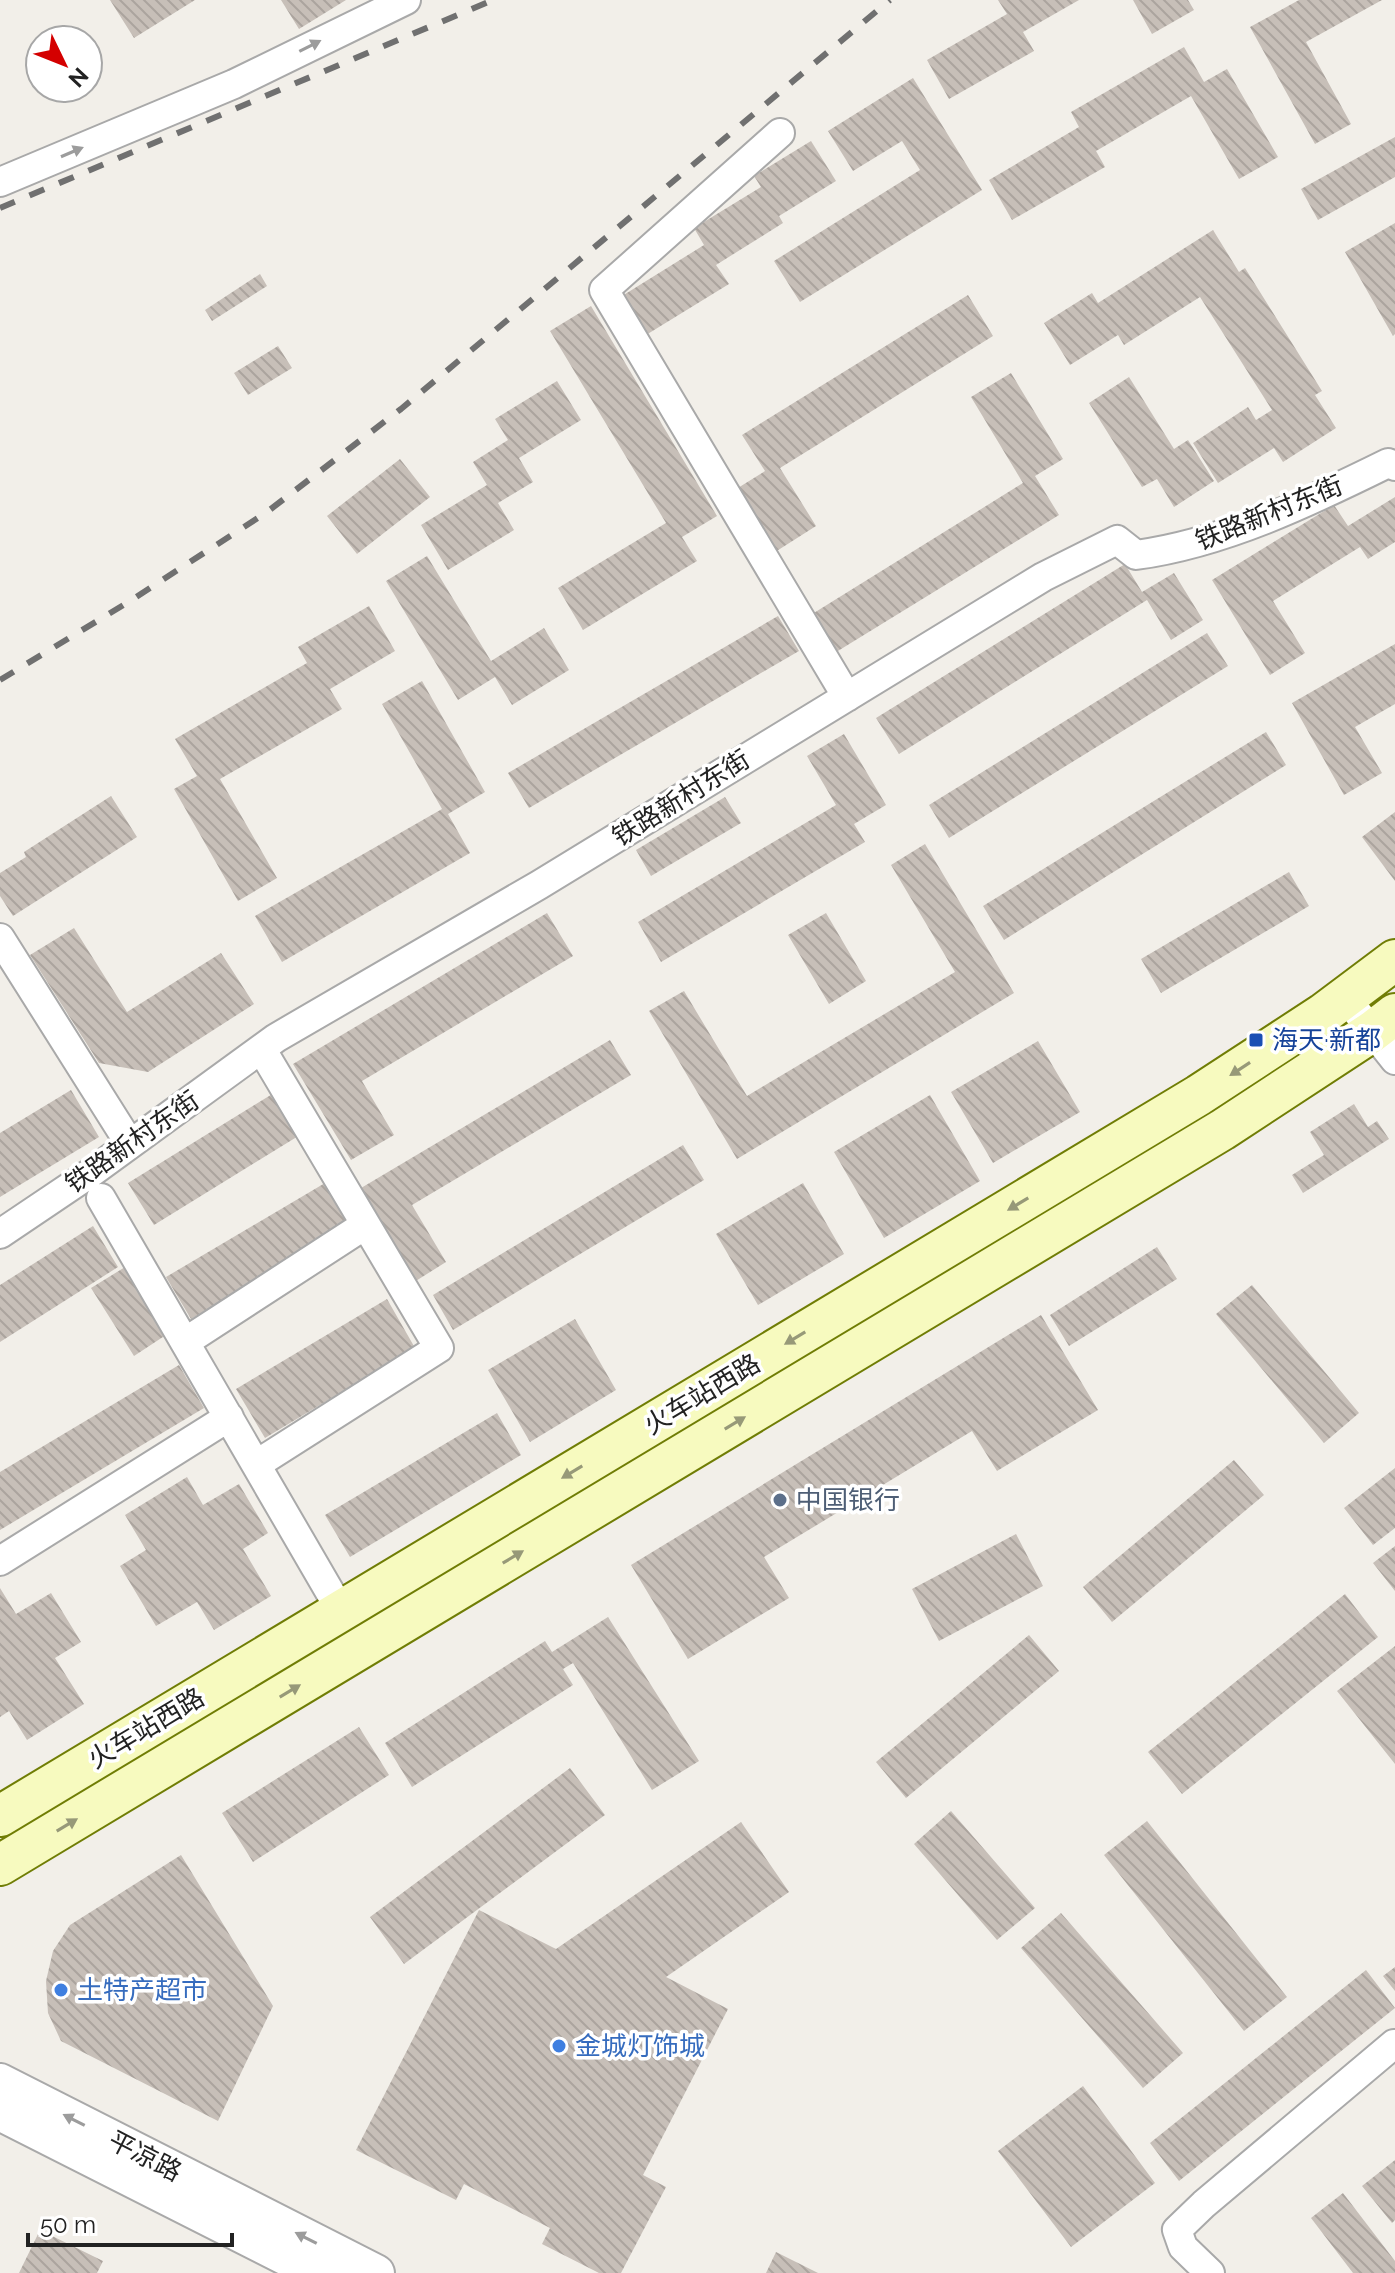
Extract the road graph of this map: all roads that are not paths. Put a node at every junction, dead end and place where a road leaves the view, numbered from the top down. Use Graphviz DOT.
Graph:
graph roads {
  1 [pos="398,1"];
  2 [pos="780,133"];
  3 [pos="0,182"];
  4 [pos="1395,466"];
  5 [pos="847,697"];
  6 [pos="0,938"];
  7 [pos="1395,960"];
  8 [pos="1345,997"];
  9 [pos="1388,1035"];
  10 [pos="262,1050"];
  11 [pos="130,1144"];
  12 [pos="101,1198"];
  13 [pos="365,1225"];
  14 [pos="0,1234"];
  15 [pos="185,1342"];
  16 [pos="229,1417"];
  17 [pos="257,1464"];
  18 [pos="0,1561"];
  19 [pos="341,1611"];
  20 [pos="0,1816"];
  21 [pos="0,1865"];
  22 [pos="1394,2044"];
  23 [pos="0,2082"];
  24 [pos="0,2112"];
  25 [pos="318,2273"];
  26 [pos="376,2273"];
  27 [pos="1210,2273"];
  3 -- 1 [label="street, one-way"];
  2 -- 5 [label="street"];
  4 -- 5 [label="street, 铁路新村东街"];
  5 -- 10 [label="street, 铁路新村东街"];
  6 -- 11 [label="street"];
  7 -- 8 [label="main road, 火车站西路"];
  8 -- 9 [label="street"];
  8 -- 19 [label="main road, 火车站西路, one-way"];
  21 -- 9 [label="main road, 火车站西路, one-way"];
  10 -- 11 [label="street, 铁路新村东街"];
  10 -- 13 [label="street"];
  11 -- 14 [label="street, 铁路新村东街"];
  12 -- 15 [label="street"];
  13 -- 15 [label="street"];
  13 -- 17 [label="street"];
  15 -- 16 [label="street"];
  16 -- 17 [label="street"];
  16 -- 18 [label="street"];
  17 -- 19 [label="street"];
  19 -- 20 [label="main road, 火车站西路"];
  22 -- 27 [label="street"];
  26 -- 23 [label="street, 平凉路, one-way"];
  24 -- 25 [label="street, 平凉路"];
}
